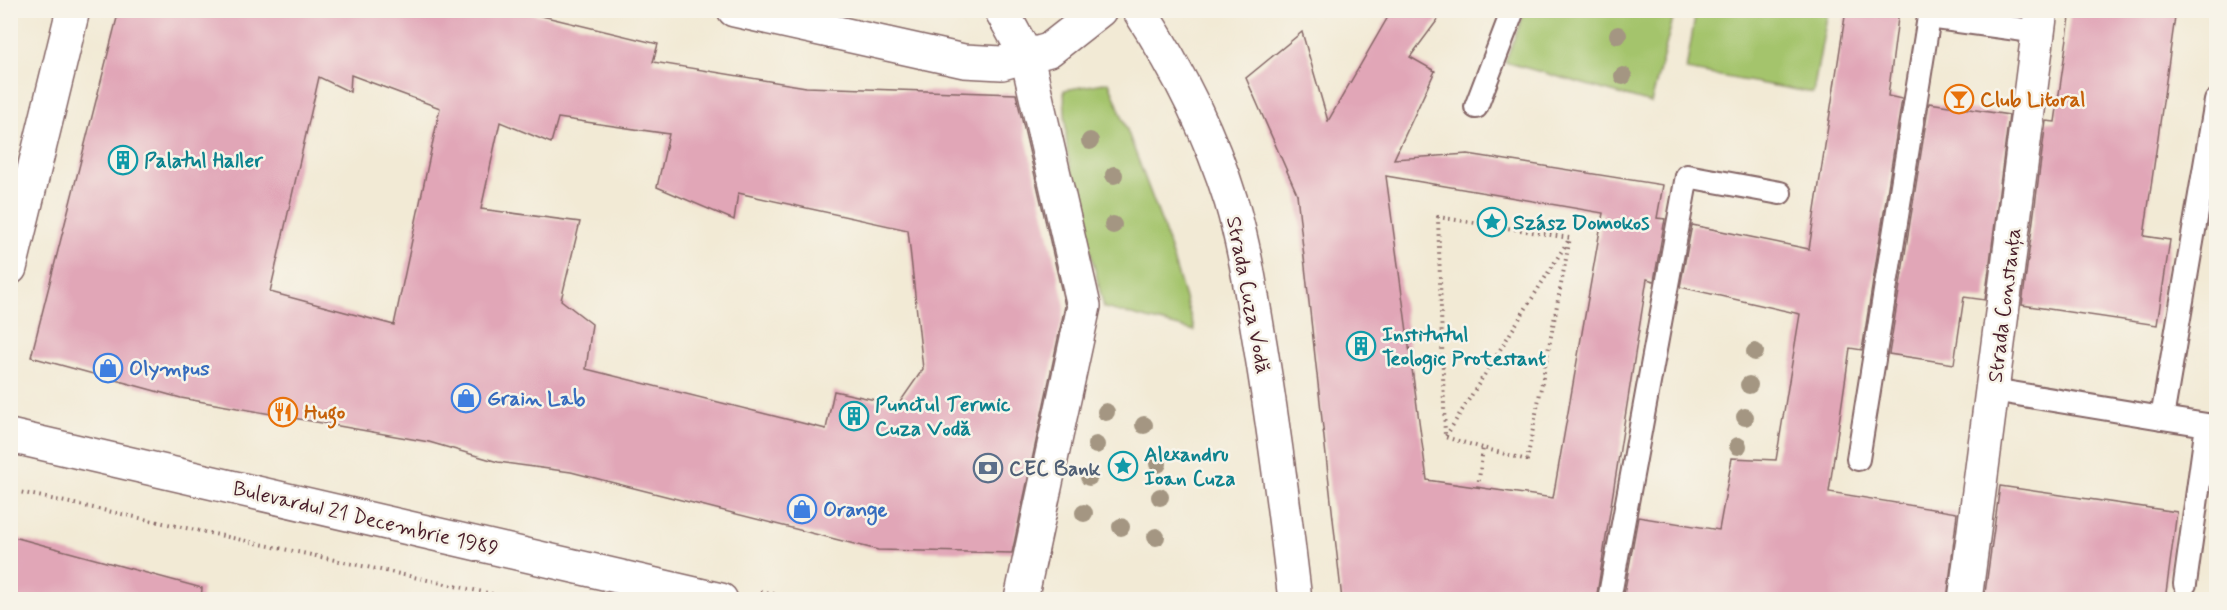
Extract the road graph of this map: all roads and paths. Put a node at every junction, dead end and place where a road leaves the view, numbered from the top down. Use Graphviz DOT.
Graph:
graph roads {
  1 [pos="73,10"];
  2 [pos="735,10"];
  3 [pos="1001,10"];
  4 [pos="1100,10"];
  5 [pos="1139,10"];
  6 [pos="1513,10"];
  7 [pos="2040,21"];
  8 [pos="1027,57"];
  9 [pos="2217,100"];
  10 [pos="1476,107"];
  11 [pos="1780,193"];
  12 [pos="1569,238"];
  13 [pos="10,268"];
  14 [pos="1993,390"];
  15 [pos="2162,418"];
  16 [pos="10,436"];
  17 [pos="1445,437"];
  18 [pos="1483,448"];
  19 [pos="1858,459"];
  20 [pos="1478,487"];
  21 [pos="10,490"];
  22 [pos="2185,584"];
  23 [pos="1022,599"];
  24 [pos="520,600"];
  25 [pos="721,600"];
  26 [pos="1295,600"];
  27 [pos="1609,600"];
  28 [pos="1965,600"];
  1 -- 13 [label="street"];
  2 -- 8 [label="street"];
  3 -- 8 [label="street"];
  4 -- 8 [label="street"];
  5 -- 26 [label="street, Strada Cuza Vodă"];
  6 -- 10 [label="lane"];
  7 -- 14 [label="street, Strada Constanța"];
  7 -- 19 [label="lane"];
  8 -- 23 [label="street"];
  9 -- 15 [label="lane"];
  11 -- 27 [label="lane"];
  12 -- 17 [label="path"];
  12 -- 17 [label="path"];
  12 -- 18 [label="path"];
  14 -- 15 [label="lane"];
  14 -- 28 [label="street, Strada Constanța"];
  15 -- 22 [label="lane"];
  16 -- 25 [label="street, Bulevardul 21 Decembrie 1989"];
  17 -- 18 [label="path"];
  18 -- 20 [label="path"];
  21 -- 24 [label="path"];
}
